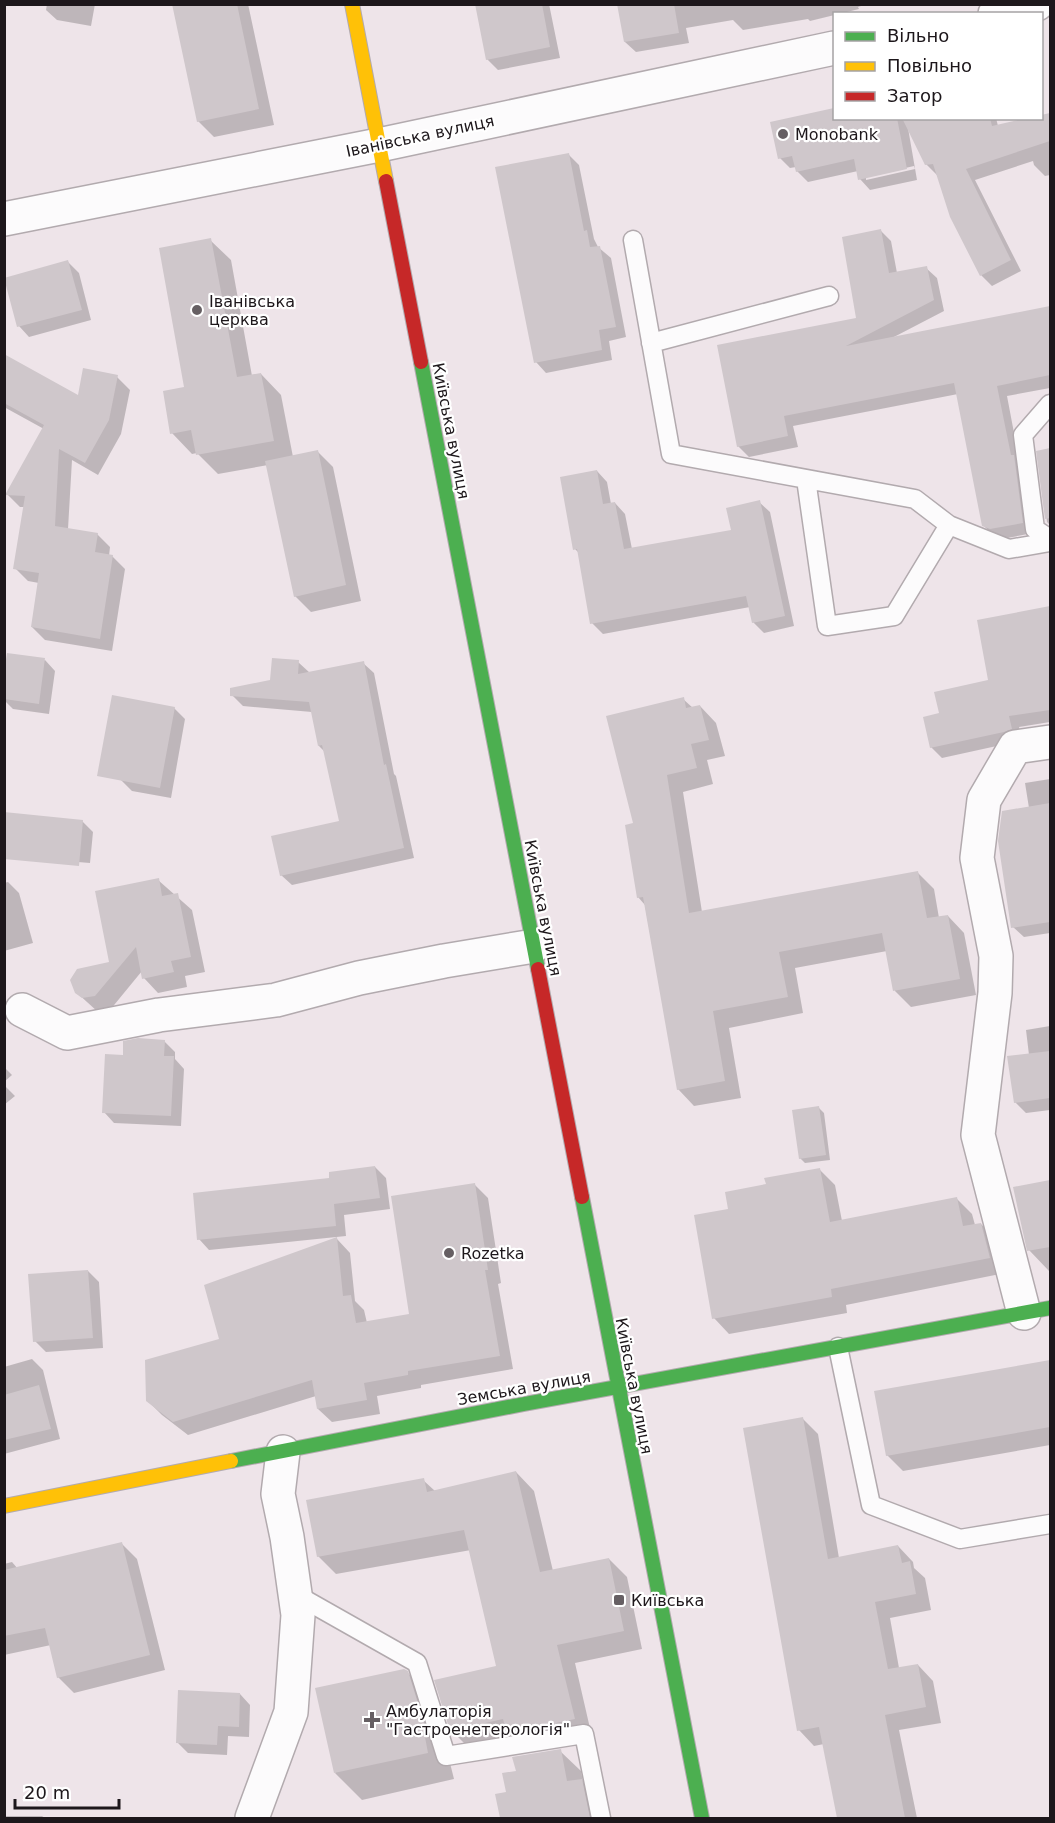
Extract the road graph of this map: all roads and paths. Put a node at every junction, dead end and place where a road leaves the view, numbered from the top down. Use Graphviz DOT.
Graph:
graph roads {
  1 [pos="352,4"];
  2 [pos="1037,4"];
  3 [pos="1003,12"];
  4 [pos="833,48"];
  5 [pos="379,145"];
  6 [pos="4,219"];
  7 [pos="633,240"];
  8 [pos="829,296"];
  9 [pos="651,343"];
  10 [pos="1050,404"];
  11 [pos="806,479"];
  12 [pos="949,525"];
  13 [pos="1050,541"];
  14 [pos="1050,742"];
  15 [pos="534,946"];
  16 [pos="22,1010"];
  17 [pos="1037,1311"];
  18 [pos="838,1347"];
  19 [pos="617,1388"];
  20 [pos="283,1452"];
  21 [pos="4,1506"];
  22 [pos="1050,1524"];
  23 [pos="295,1594"];
  24 [pos="252,1818"];
  25 [pos="601,1818"];
  26 [pos="702,1818"];
  1 -- 5 [label="main road, Київська вулиця"];
  2 -- 3 [label="street"];
  4 -- 5 [label="street, Іванівська вулиця"];
  5 -- 6 [label="street, Іванівська вулиця"];
  5 -- 15 [label="main road, Київська вулиця"];
  7 -- 9 [label="lane"];
  8 -- 9 [label="lane"];
  9 -- 11 [label="lane"];
  10 -- 13 [label="lane"];
  11 -- 12 [label="lane"];
  11 -- 12 [label="lane"];
  12 -- 13 [label="lane"];
  14 -- 17 [label="street"];
  15 -- 16 [label="street"];
  15 -- 19 [label="main road, Київська вулиця"];
  17 -- 18 [label="main road, Земська вулиця"];
  18 -- 19 [label="main road, Земська вулиця"];
  18 -- 22 [label="lane"];
  19 -- 20 [label="main road, Земська вулиця"];
  19 -- 26 [label="main road, Київська вулиця"];
  20 -- 21 [label="main road, Земська вулиця"];
  20 -- 23 [label="street"];
  23 -- 24 [label="street"];
  23 -- 25 [label="lane"];
}
